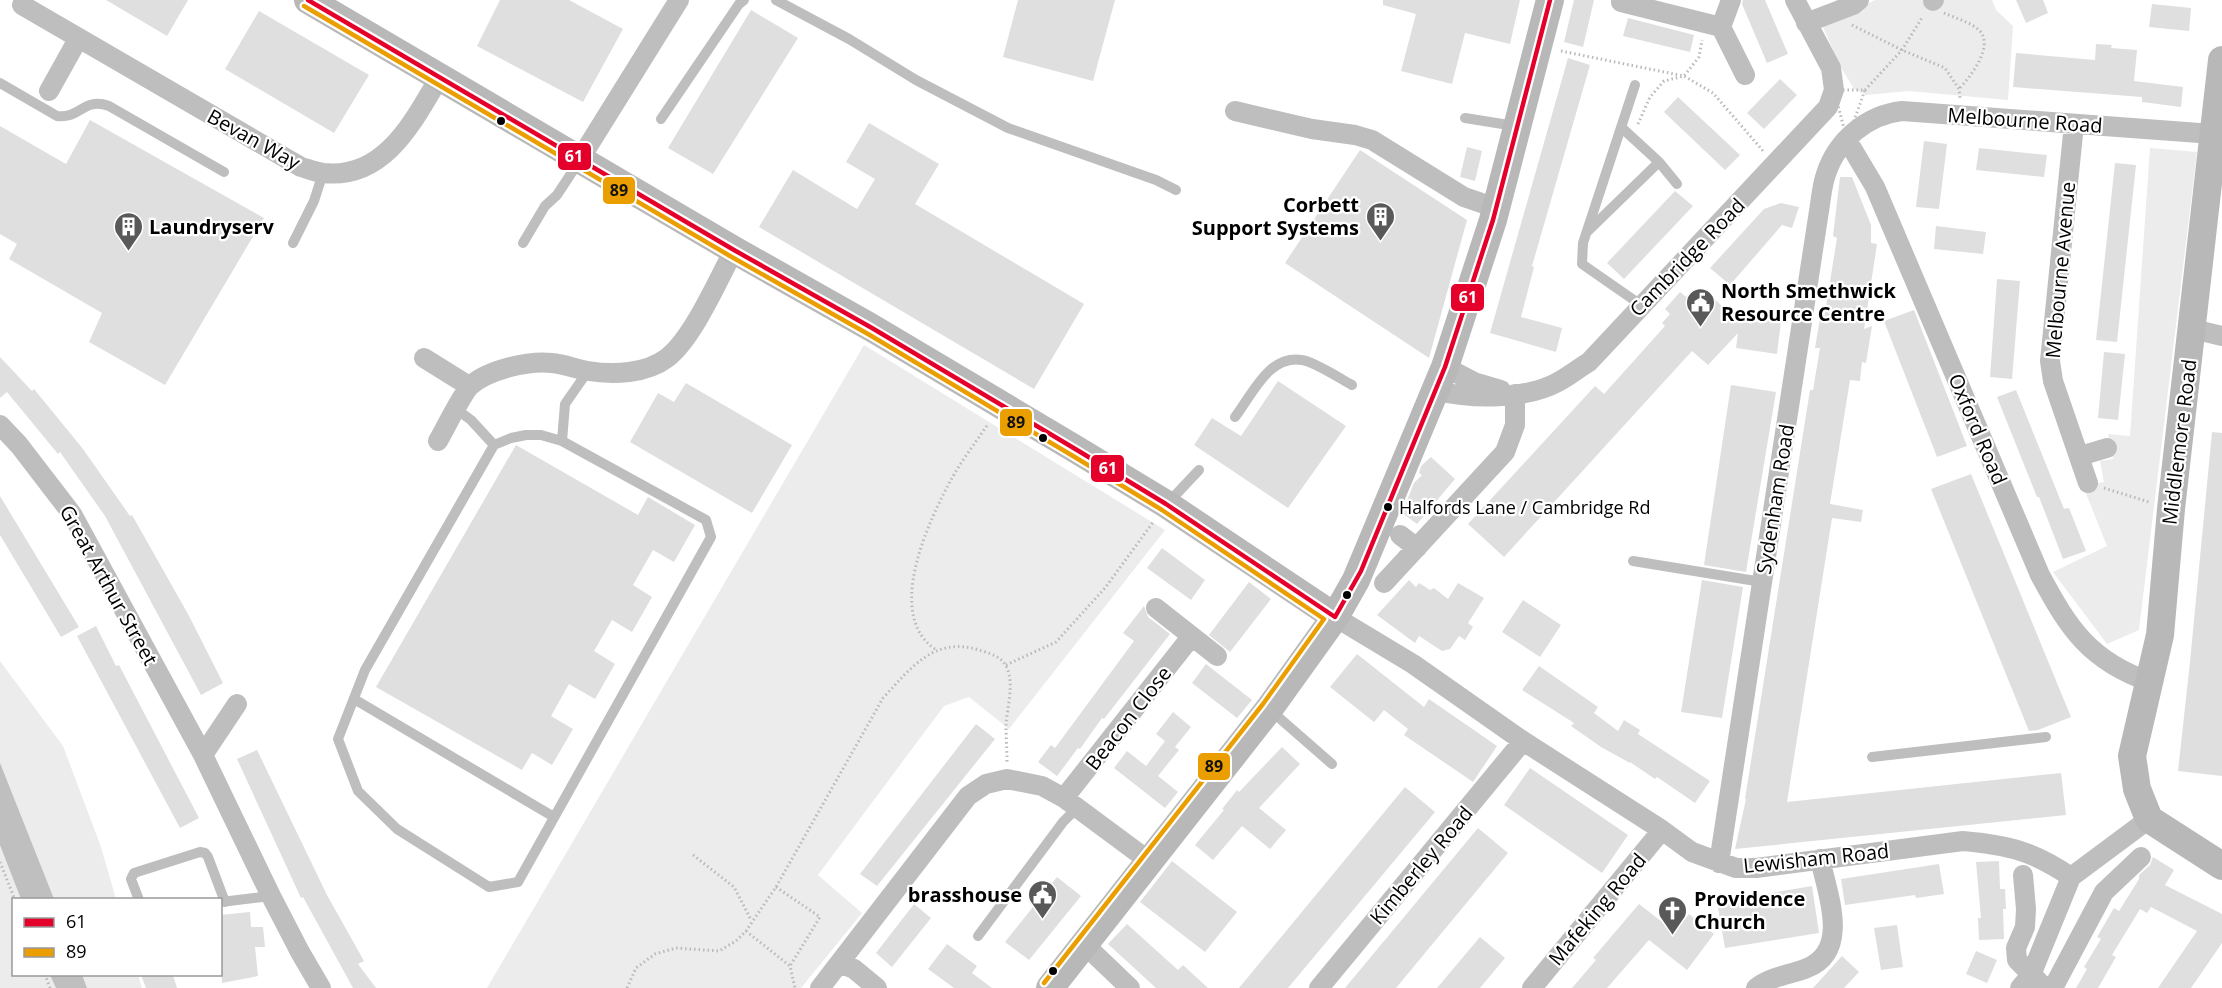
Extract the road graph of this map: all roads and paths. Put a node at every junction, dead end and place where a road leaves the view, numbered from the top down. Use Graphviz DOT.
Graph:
graph roads {
  1 [pos="679,0"];
  2 [pos="744,0"];
  3 [pos="776,0"];
  4 [pos="1550,0"];
  5 [pos="1731,0"];
  6 [pos="1795,0"];
  7 [pos="1859,0"];
  8 [pos="312,1"];
  9 [pos="1621,2"];
  10 [pos="1644,3"];
  11 [pos="1932,3"];
  12 [pos="22,5"];
  13 [pos="1831,14"];
  14 [pos="1806,23"];
  15 [pos="1713,26"];
  16 [pos="78,39"];
  17 [pos="1539,46"];
  18 [pos="1902,50"];
  19 [pos="2222,60"];
  20 [pos="1745,75"];
  21 [pos="1684,76"];
  22 [pos="439,78"];
  23 [pos="0,83"];
  24 [pos="1635,85"];
  25 [pos="1959,89"];
  26 [pos="1834,90"];
  27 [pos="1865,90"];
  28 [pos="44,99"];
  29 [pos="1235,111"];
  30 [pos="1960,115"];
  31 [pos="1465,118"];
  32 [pos="661,119"];
  33 [pos="2074,124"];
  34 [pos="1519,126"];
  35 [pos="1622,128"];
  36 [pos="2213,134"];
  37 [pos="1633,138"];
  38 [pos="1847,140"];
  39 [pos="580,159"];
  40 [pos="1659,162"];
  41 [pos="1775,165"];
  42 [pos="224,172"];
  43 [pos="323,173"];
  44 [pos="1677,184"];
  45 [pos="1176,190"];
  46 [pos="1496,208"];
  47 [pos="1586,233"];
  48 [pos="293,243"];
  49 [pos="523,243"];
  50 [pos="734,250"];
  51 [pos="1641,305"];
  52 [pos="2193,329"];
  53 [pos="2222,336"];
  54 [pos="423,358"];
  55 [pos="588,371"];
  56 [pos="1441,379"];
  57 [pos="1352,385"];
  58 [pos="469,387"];
  59 [pos="1515,393"];
  60 [pos="1001,406"];
  61 [pos="456,409"];
  62 [pos="1235,417"];
  63 [pos="0,425"];
  64 [pos="438,441"];
  65 [pos="562,441"];
  66 [pos="494,445"];
  67 [pos="2107,448"];
  68 [pos="2080,456"];
  69 [pos="1199,470"];
  70 [pos="2088,483"];
  71 [pos="1166,504"];
  72 [pos="2171,509"];
  73 [pos="1400,535"];
  74 [pos="1417,548"];
  75 [pos="1633,561"];
  76 [pos="1762,582"];
  77 [pos="1384,584"];
  78 [pos="1156,608"];
  79 [pos="1335,617"];
  80 [pos="1191,637"];
  81 [pos="936,650"];
  82 [pos="1217,656"];
  83 [pos="1006,665"];
  84 [pos="2150,682"];
  85 [pos="354,699"];
  86 [pos="237,704"];
  87 [pos="1269,709"];
  88 [pos="2046,737"];
  89 [pos="1523,741"];
  90 [pos="203,755"];
  91 [pos="1872,757"];
  92 [pos="1332,764"];
  93 [pos="1007,779"];
  94 [pos="1070,803"];
  95 [pos="554,817"];
  96 [pos="2149,819"];
  97 [pos="1662,830"];
  98 [pos="693,855"];
  99 [pos="2141,857"];
  100 [pos="1820,859"];
  101 [pos="1149,861"];
  102 [pos="0,862"];
  103 [pos="1719,863"];
  104 [pos="2222,866"];
  105 [pos="2023,874"];
  106 [pos="2071,877"];
  107 [pos="776,887"];
  108 [pos="271,896"];
  109 [pos="14,898"];
  110 [pos="138,898"];
  111 [pos="222,898"];
  112 [pos="223,902"];
  113 [pos="751,920"];
  114 [pos="746,931"];
  115 [pos="978,936"];
  116 [pos="1084,944"];
  117 [pos="840,963"];
  118 [pos="790,966"];
  119 [pos="2032,984"];
  120 [pos="321,988"];
  121 [pos="627,988"];
  122 [pos="795,988"];
  123 [pos="820,988"];
  124 [pos="877,988"];
  125 [pos="1050,988"];
  126 [pos="1130,988"];
  127 [pos="1319,988"];
  128 [pos="1532,988"];
  129 [pos="1756,988"];
  130 [pos="2053,988"];
  1 -- 39 [label="street"];
  2 -- 32 [label="lane"];
  3 -- 45 [label="lane"];
  4 -- 17 [label="street"];
  5 -- 15 [label="street"];
  6 -- 14 [label="street"];
  7 -- 13 [label="street"];
  8 -- 22 [label="street"];
  9 -- 10 [label="street"];
  10 -- 15 [label="street"];
  11 -- 18 [label="path"];
  11 -- 25 [label="path"];
  12 -- 16 [label="street, Bevan Way"];
  13 -- 14 [label="street"];
  13 -- 18 [label="path"];
  14 -- 26 [label="street"];
  15 -- 20 [label="street"];
  15 -- 21 [label="path"];
  16 -- 28 [label="street"];
  16 -- 43 [label="street, Bevan Way"];
  17 -- 21 [label="path"];
  17 -- 34 [label="street"];
  18 -- 25 [label="path"];
  18 -- 27 [label="path"];
  19 -- 36 [label="street, Middlemore Road"];
  21 -- 37 [label="path"];
  21 -- 41 [label="path"];
  22 -- 39 [label="street"];
  22 -- 43 [label="street, Bevan Way"];
  23 -- 28 [label="lane"];
  24 -- 35 [label="lane"];
  25 -- 30 [label="path"];
  26 -- 27 [label="path"];
  26 -- 41 [label="street, Cambridge Road"];
  27 -- 38 [label="path"];
  28 -- 42 [label="lane"];
  29 -- 46 [label="street"];
  30 -- 33 [label="street, Melbourne Road"];
  30 -- 38 [label="street, Melbourne Road"];
  31 -- 34 [label="lane"];
  33 -- 36 [label="street, Melbourne Road"];
  33 -- 68 [label="street, Melbourne Avenue"];
  34 -- 46 [label="street"];
  35 -- 37 [label="lane"];
  35 -- 47 [label="lane"];
  36 -- 52 [label="street, Middlemore Road"];
  37 -- 40 [label="lane"];
  38 -- 76 [label="street, Sydenham Road"];
  38 -- 84 [label="street, Oxford Road"];
  39 -- 49 [label="lane"];
  39 -- 50 [label="street"];
  40 -- 44 [label="lane"];
  40 -- 47 [label="lane"];
  41 -- 51 [label="street, Cambridge Road"];
  43 -- 48 [label="lane"];
  46 -- 56 [label="street"];
  47 -- 51 [label="lane"];
  50 -- 55 [label="street"];
  50 -- 60 [label="street"];
  51 -- 59 [label="street, Cambridge Road"];
  52 -- 53 [label="street"];
  52 -- 72 [label="street, Middlemore Road"];
  54 -- 58 [label="street"];
  55 -- 58 [label="street"];
  55 -- 65 [label="lane"];
  56 -- 59 [label="street, Cambridge Road"];
  56 -- 79 [label="street"];
  57 -- 62 [label="lane"];
  58 -- 61 [label="street"];
  59 -- 74 [label="street"];
  60 -- 71 [label="street"];
  60 -- 81 [label="path"];
  61 -- 64 [label="street"];
  61 -- 66 [label="lane"];
  63 -- 90 [label="street, Great Arthur Street"];
  65 -- 66 [label="lane"];
  65 -- 95 [label="lane"];
  66 -- 85 [label="lane"];
  67 -- 68 [label="street"];
  68 -- 70 [label="street, Melbourne Avenue"];
  69 -- 71 [label="lane"];
  70 -- 72 [label="path"];
  71 -- 79 [label="street"];
  71 -- 83 [label="path"];
  72 -- 84 [label="street, Middlemore Road"];
  73 -- 74 [label="street"];
  74 -- 77 [label="street"];
  75 -- 76 [label="lane"];
  76 -- 103 [label="street, Sydenham Road"];
  78 -- 80 [label="street"];
  79 -- 87 [label="street"];
  79 -- 89 [label="street, Lewisham Road"];
  80 -- 82 [label="street"];
  80 -- 94 [label="street, Beacon Close"];
  81 -- 83 [label="path"];
  81 -- 107 [label="path"];
  83 -- 93 [label="path"];
  84 -- 96 [label="street, Middlemore Road"];
  85 -- 95 [label="lane"];
  85 -- 95 [label="lane"];
  86 -- 90 [label="street"];
  87 -- 92 [label="lane"];
  87 -- 101 [label="street"];
  88 -- 91 [label="lane"];
  89 -- 97 [label="street, Lewisham Road"];
  89 -- 127 [label="street, Kimberley Road"];
  90 -- 108 [label="street, Great Arthur Street"];
  93 -- 94 [label="street"];
  93 -- 117 [label="street"];
  94 -- 101 [label="street"];
  94 -- 115 [label="lane"];
  96 -- 104 [label="street"];
  96 -- 106 [label="street"];
  97 -- 103 [label="street, Lewisham Road"];
  97 -- 128 [label="street, Mafeking Road"];
  98 -- 113 [label="path"];
  99 -- 130 [label="street"];
  100 -- 103 [label="street, Lewisham Road"];
  100 -- 106 [label="street, Lewisham Road"];
  100 -- 129 [label="street"];
  101 -- 116 [label="street"];
  102 -- 109 [label="path"];
  105 -- 119 [label="street"];
  106 -- 119 [label="street"];
  107 -- 113 [label="path"];
  107 -- 118 [label="path"];
  108 -- 112 [label="lane"];
  108 -- 120 [label="street, Great Arthur Street"];
  110 -- 111 [label="lane"];
  113 -- 114 [label="path"];
  114 -- 118 [label="path"];
  114 -- 121 [label="path"];
  116 -- 125 [label="street"];
  116 -- 126 [label="street"];
  117 -- 123 [label="street"];
  117 -- 124 [label="street"];
  118 -- 122 [label="path"];
}
